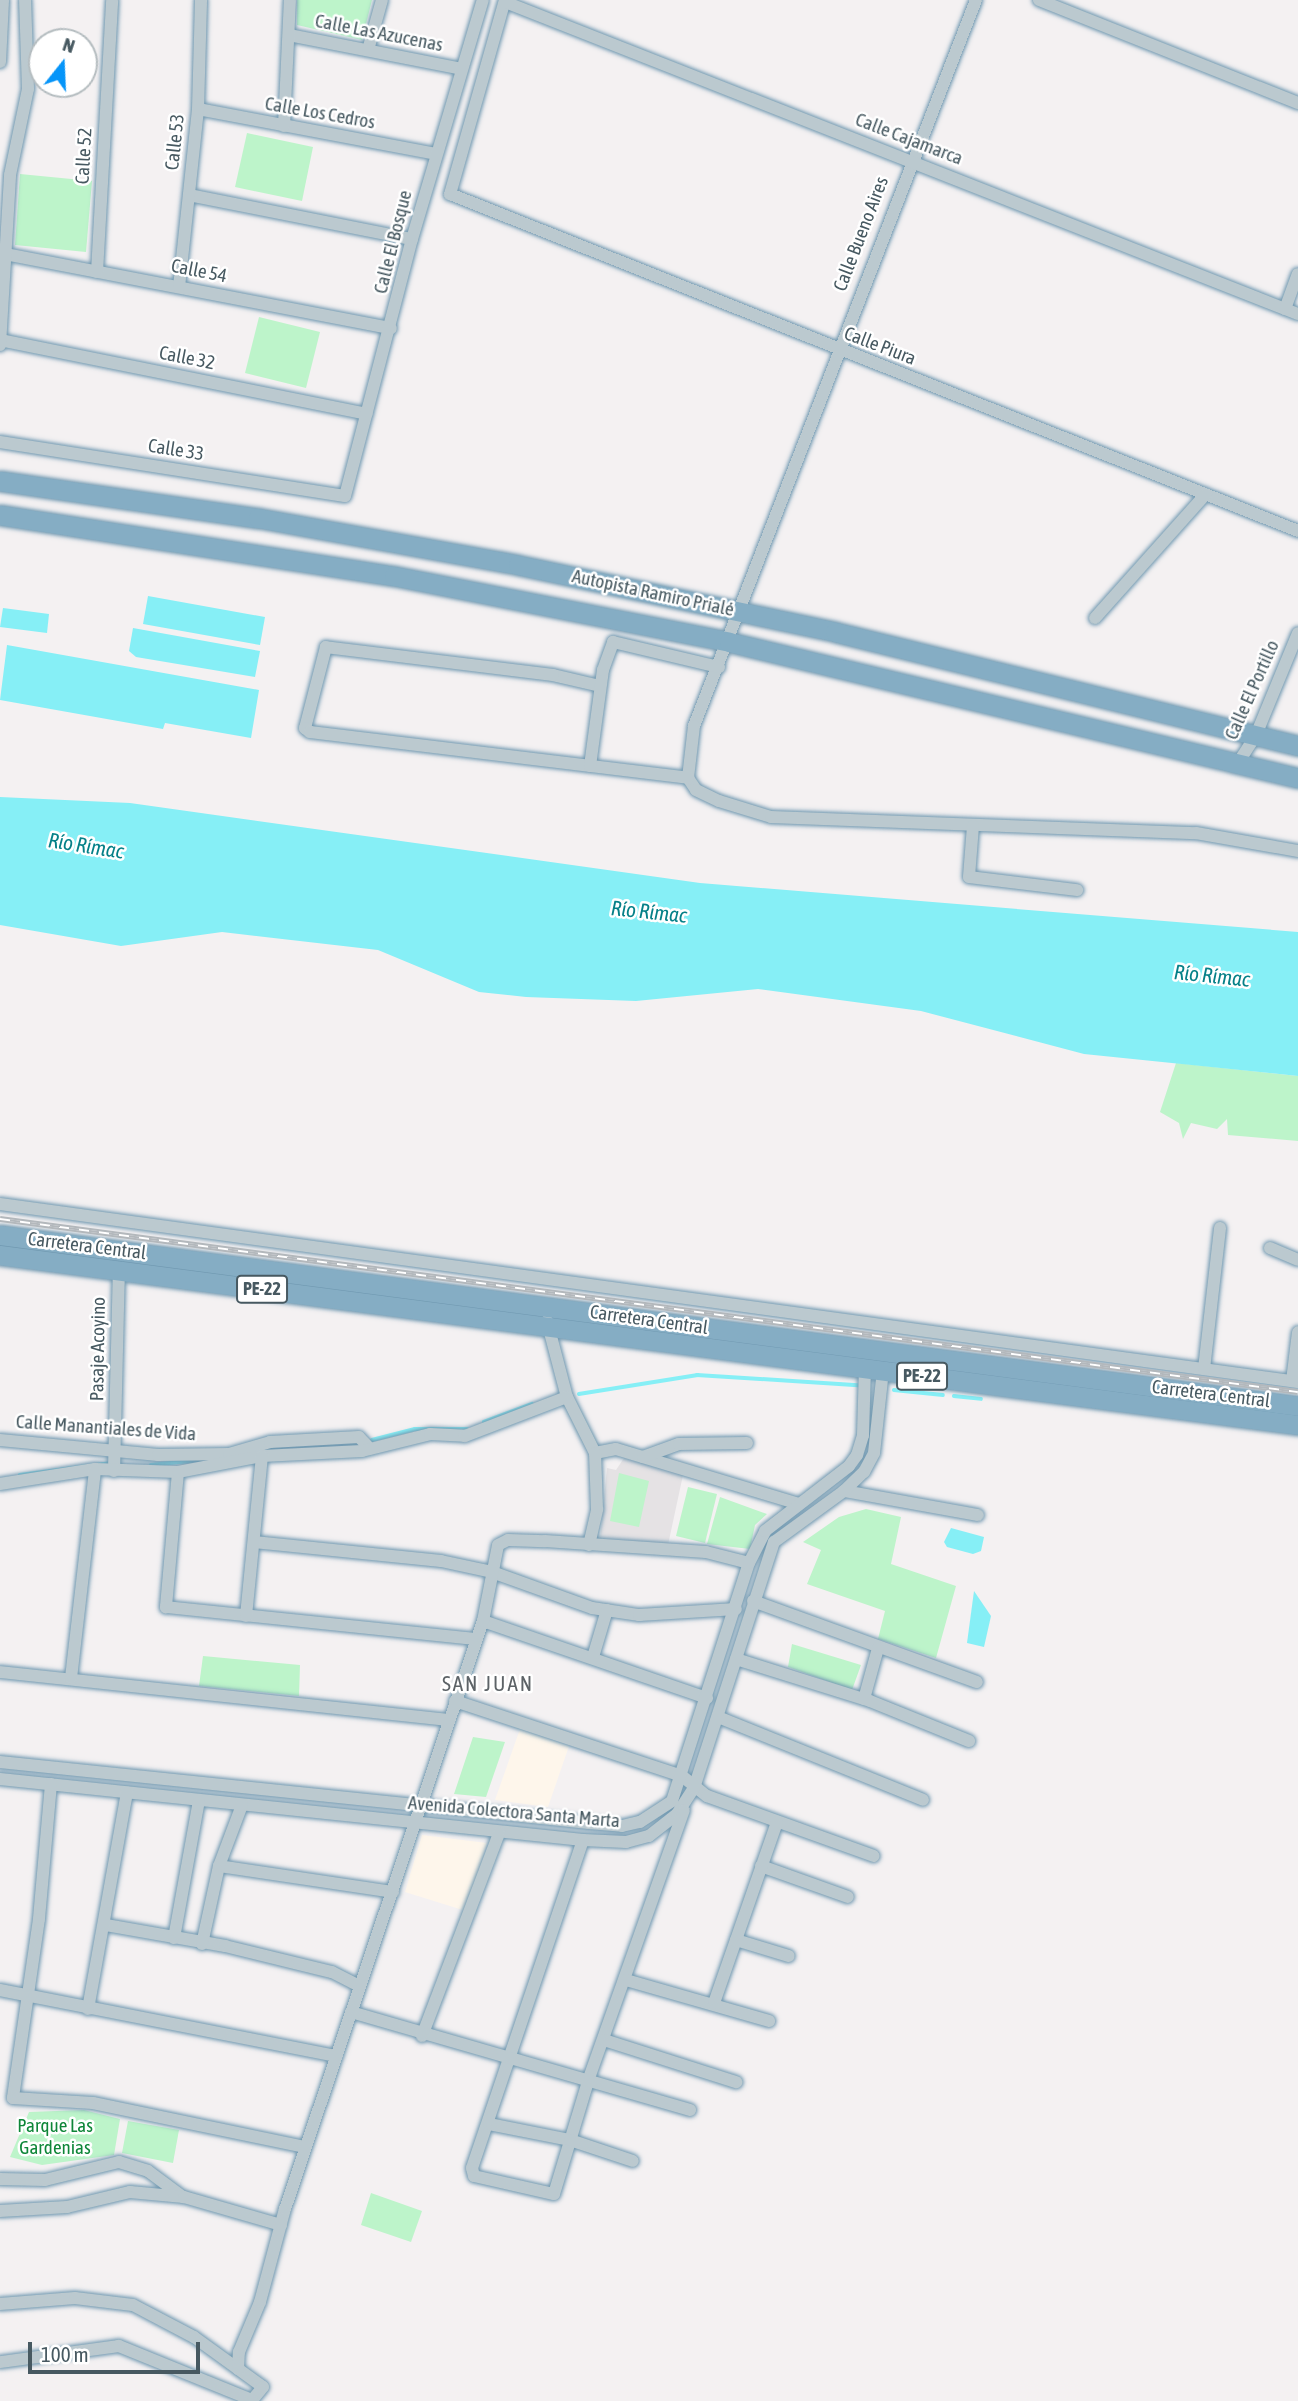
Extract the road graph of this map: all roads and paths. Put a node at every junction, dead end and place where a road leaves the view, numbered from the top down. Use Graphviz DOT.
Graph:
graph roads {
  1 [pos="3,0"];
  2 [pos="25,0"];
  3 [pos="112,0"];
  4 [pos="201,0"];
  5 [pos="290,0"];
  6 [pos="382,0"];
  7 [pos="483,0"];
  8 [pos="976,0"];
  9 [pos="1039,0"];
  10 [pos="505,1"];
  11 [pos="289,35"];
  12 [pos="368,50"];
  13 [pos="0,62"];
  14 [pos="462,69"];
  15 [pos="1298,103"];
  16 [pos="198,109"];
  17 [pos="284,126"];
  18 [pos="436,154"];
  19 [pos="910,160"];
  20 [pos="189,195"];
  21 [pos="412,239"];
  22 [pos="3,253"];
  23 [pos="97,272"];
  24 [pos="1298,274"];
  25 [pos="178,287"];
  26 [pos="1285,309"];
  27 [pos="1298,314"];
  28 [pos="391,328"];
  29 [pos="0,340"];
  30 [pos="0,345"];
  31 [pos="838,350"];
  32 [pos="367,414"];
  33 [pos="0,442"];
  34 [pos="0,481"];
  35 [pos="1206,494"];
  36 [pos="345,496"];
  37 [pos="0,515"];
  38 [pos="1298,531"];
  39 [pos="742,611"];
  40 [pos="1095,618"];
  41 [pos="1298,633"];
  42 [pos="729,642"];
  43 [pos="719,667"];
  44 [pos="600,686"];
  45 [pos="1256,735"];
  46 [pos="1298,746"];
  47 [pos="1238,763"];
  48 [pos="590,766"];
  49 [pos="688,778"];
  50 [pos="1298,778"];
  51 [pos="972,826"];
  52 [pos="1298,851"];
  53 [pos="1077,890"];
  54 [pos="0,1204"];
  55 [pos="1220,1228"];
  56 [pos="0,1235"];
  57 [pos="298,1247"];
  58 [pos="1270,1248"];
  59 [pos="0,1255"];
  60 [pos="1298,1261"];
  61 [pos="427,1265"];
  62 [pos="119,1270"];
  63 [pos="296,1273"];
  64 [pos="422,1290"];
  65 [pos="550,1307"];
  66 [pos="546,1326"];
  67 [pos="1298,1332"];
  68 [pos="874,1369"];
  69 [pos="1203,1369"];
  70 [pos="1295,1382"];
  71 [pos="1107,1390"];
  72 [pos="567,1397"];
  73 [pos="1298,1406"];
  74 [pos="1298,1425"];
  75 [pos="0,1440"];
  76 [pos="747,1443"];
  77 [pos="370,1449"];
  78 [pos="115,1451"];
  79 [pos="595,1453"];
  80 [pos="262,1456"];
  81 [pos="643,1457"];
  82 [pos="95,1469"];
  83 [pos="114,1471"];
  84 [pos="178,1472"];
  85 [pos="0,1484"];
  86 [pos="844,1490"];
  87 [pos="799,1504"];
  88 [pos="978,1515"];
  89 [pos="254,1542"];
  90 [pos="589,1545"];
  91 [pos="749,1563"];
  92 [pos="492,1572"];
  93 [pos="753,1601"];
  94 [pos="736,1609"];
  95 [pos="607,1610"];
  96 [pos="246,1616"];
  97 [pos="483,1621"];
  98 [pos="476,1639"];
  99 [pos="878,1648"];
  100 [pos="593,1657"];
  101 [pos="736,1658"];
  102 [pos="0,1672"];
  103 [pos="71,1678"];
  104 [pos="977,1682"];
  105 [pos="707,1698"];
  106 [pos="864,1699"];
  107 [pos="455,1701"];
  108 [pos="718,1717"];
  109 [pos="449,1720"];
  110 [pos="969,1741"];
  111 [pos="0,1762"];
  112 [pos="682,1776"];
  113 [pos="0,1779"];
  114 [pos="51,1784"];
  115 [pos="127,1792"];
  116 [pos="691,1793"];
  117 [pos="199,1800"];
  118 [pos="923,1800"];
  119 [pos="423,1804"];
  120 [pos="242,1805"];
  121 [pos="777,1822"];
  122 [pos="417,1823"];
  123 [pos="499,1833"];
  124 [pos="583,1840"];
  125 [pos="874,1857"];
  126 [pos="219,1866"];
  127 [pos="761,1866"];
  128 [pos="393,1892"];
  129 [pos="848,1897"];
  130 [pos="106,1925"];
  131 [pos="174,1938"];
  132 [pos="736,1940"];
  133 [pos="202,1944"];
  134 [pos="789,1956"];
  135 [pos="626,1980"];
  136 [pos="360,1986"];
  137 [pos="0,1990"];
  138 [pos="26,1997"];
  139 [pos="714,2003"];
  140 [pos="88,2008"];
  141 [pos="351,2012"];
  142 [pos="769,2021"];
  143 [pos="422,2036"];
  144 [pos="604,2040"];
  145 [pos="337,2056"];
  146 [pos="508,2059"];
  147 [pos="589,2078"];
  148 [pos="736,2082"];
  149 [pos="690,2110"];
  150 [pos="489,2124"];
  151 [pos="570,2140"];
  152 [pos="306,2147"];
  153 [pos="633,2161"];
  154 [pos="0,2179"];
  155 [pos="184,2197"];
  156 [pos="0,2211"];
  157 [pos="281,2225"];
  158 [pos="0,2304"];
  159 [pos="0,2362"];
  160 [pos="238,2369"];
  1 -- 13 [label="street"];
  2 -- 22 [label="street"];
  3 -- 23 [label="street, Calle 52"];
  4 -- 16 [label="street, Calle 53"];
  5 -- 11 [label="street"];
  6 -- 12 [label="street"];
  7 -- 14 [label="street, Calle El Bosque"];
  8 -- 19 [label="street, Calle Bueno Aires"];
  9 -- 15 [label="street"];
  10 -- 19 [label="street, Calle Cajamarca"];
  10 -- 31 [label="street, Calle Piura"];
  11 -- 12 [label="street, Calle Las Azucenas"];
  11 -- 17 [label="street"];
  12 -- 14 [label="street, Calle Las Azucenas"];
  14 -- 18 [label="street, Calle El Bosque"];
  16 -- 17 [label="street, Calle Los Cedros"];
  16 -- 20 [label="street, Calle 53"];
  17 -- 18 [label="street, Calle Los Cedros"];
  18 -- 21 [label="street, Calle El Bosque"];
  19 -- 26 [label="street, Calle Cajamarca"];
  19 -- 31 [label="street, Calle Bueno Aires"];
  20 -- 21 [label="street"];
  20 -- 25 [label="street, Calle 53"];
  21 -- 28 [label="street, Calle El Bosque"];
  22 -- 23 [label="street, Calle 54"];
  22 -- 29 [label="street"];
  23 -- 25 [label="street, Calle 54"];
  24 -- 26 [label="street"];
  25 -- 28 [label="street, Calle 54"];
  26 -- 27 [label="street, Calle Cajamarca"];
  28 -- 32 [label="street, Calle El Bosque"];
  29 -- 30 [label="street"];
  29 -- 32 [label="street, Calle 32"];
  31 -- 35 [label="street, Calle Piura"];
  31 -- 39 [label="street, Calle Bueno Aires"];
  32 -- 36 [label="street, Calle El Bosque"];
  33 -- 36 [label="street, Calle 33"];
  34 -- 39 [label="highway, Autopista Ramiro Prialé"];
  35 -- 38 [label="street, Calle Piura"];
  35 -- 40 [label="street"];
  37 -- 42 [label="highway, Autopista Ramiro Prialé"];
  39 -- 42 [label="street, Calle Bueno Aires"];
  39 -- 45 [label="highway, Autopista Ramiro Prialé"];
  41 -- 45 [label="street, Calle El Portillo"];
  42 -- 43 [label="street, Calle Bueno Aires"];
  42 -- 47 [label="highway, Autopista Ramiro Prialé"];
  43 -- 44 [label="street"];
  43 -- 49 [label="street, Calle Bueno Aires"];
  44 -- 48 [label="street"];
  44 -- 48 [label="street"];
  45 -- 46 [label="highway, Autopista Ramiro Prialé"];
  45 -- 47 [label="street, Calle El Portillo"];
  47 -- 50 [label="highway, Autopista Ramiro Prialé"];
  48 -- 49 [label="street"];
  49 -- 51 [label="street"];
  51 -- 52 [label="street"];
  51 -- 53 [label="street"];
  54 -- 57 [label="street"];
  55 -- 69 [label="street"];
  56 -- 63 [label="highway, Carretera Central / PE-22"];
  57 -- 61 [label="street"];
  57 -- 63 [label="street"];
  58 -- 60 [label="street"];
  59 -- 62 [label="highway, Carretera Central / PE-22"];
  61 -- 64 [label="street"];
  61 -- 69 [label="street"];
  62 -- 66 [label="highway, Carretera Central / PE-22"];
  62 -- 78 [label="street, Pasaje Acoyino"];
  63 -- 64 [label="highway, Carretera Central / PE-22"];
  64 -- 65 [label="highway, Carretera Central / PE-22"];
  65 -- 66 [label="street"];
  65 -- 71 [label="highway, Carretera Central / PE-22"];
  66 -- 68 [label="highway, Carretera Central / PE-22"];
  66 -- 72 [label="street"];
  67 -- 70 [label="street"];
  68 -- 71 [label="highway, Carretera Central / PE-22"];
  68 -- 86 [label="street, Avenida Colectora Santa Marta"];
  68 -- 87 [label="street, Avenida Colectora Santa Marta"];
  69 -- 70 [label="street"];
  71 -- 73 [label="highway, Carretera Central / PE-22"];
  71 -- 74 [label="highway, Carretera Central / PE-22"];
  72 -- 77 [label="street"];
  72 -- 79 [label="street"];
  75 -- 78 [label="street, Calle Manantiales de Vida"];
  76 -- 81 [label="street"];
  77 -- 78 [label="street, Calle Manantiales de Vida"];
  77 -- 80 [label="street"];
  78 -- 83 [label="street, Pasaje Acoyino"];
  79 -- 81 [label="street"];
  79 -- 90 [label="street"];
  80 -- 84 [label="street"];
  80 -- 89 [label="street"];
  81 -- 87 [label="street"];
  82 -- 83 [label="street"];
  82 -- 85 [label="street"];
  82 -- 103 [label="street"];
  83 -- 84 [label="street"];
  84 -- 96 [label="street"];
  86 -- 88 [label="street"];
  86 -- 93 [label="street, Avenida Colectora Santa Marta"];
  87 -- 91 [label="street, Avenida Colectora Santa Marta"];
  89 -- 92 [label="street"];
  89 -- 96 [label="street"];
  90 -- 91 [label="street"];
  90 -- 92 [label="street"];
  91 -- 94 [label="street, Avenida Colectora Santa Marta"];
  92 -- 95 [label="street"];
  92 -- 97 [label="street"];
  93 -- 99 [label="street"];
  93 -- 101 [label="street, Avenida Colectora Santa Marta"];
  94 -- 95 [label="street"];
  94 -- 105 [label="street, Avenida Colectora Santa Marta"];
  95 -- 100 [label="street"];
  96 -- 98 [label="street"];
  97 -- 98 [label="street"];
  97 -- 100 [label="street"];
  98 -- 107 [label="street"];
  99 -- 104 [label="street"];
  99 -- 106 [label="street"];
  100 -- 105 [label="street"];
  101 -- 106 [label="street"];
  101 -- 108 [label="street, Avenida Colectora Santa Marta"];
  102 -- 103 [label="street"];
  103 -- 109 [label="street"];
  105 -- 112 [label="street, Avenida Colectora Santa Marta"];
  106 -- 110 [label="street"];
  107 -- 109 [label="street"];
  107 -- 112 [label="street"];
  108 -- 116 [label="street, Avenida Colectora Santa Marta"];
  108 -- 118 [label="street"];
  109 -- 119 [label="street"];
  111 -- 119 [label="street, Avenida Colectora Santa Marta"];
  112 -- 116 [label="street"];
  112 -- 119 [label="street, Avenida Colectora Santa Marta"];
  113 -- 114 [label="street, Avenida Colectora Santa Marta"];
  114 -- 115 [label="street, Avenida Colectora Santa Marta"];
  114 -- 138 [label="street"];
  115 -- 117 [label="street, Avenida Colectora Santa Marta"];
  115 -- 130 [label="street"];
  116 -- 121 [label="street"];
  116 -- 124 [label="street, Avenida Colectora Santa Marta"];
  116 -- 135 [label="street"];
  117 -- 120 [label="street, Avenida Colectora Santa Marta"];
  117 -- 131 [label="street"];
  119 -- 122 [label="street"];
  120 -- 122 [label="street, Avenida Colectora Santa Marta"];
  120 -- 126 [label="street"];
  121 -- 125 [label="street"];
  121 -- 127 [label="street"];
  122 -- 123 [label="street, Avenida Colectora Santa Marta"];
  122 -- 128 [label="street"];
  123 -- 124 [label="street, Avenida Colectora Santa Marta"];
  123 -- 143 [label="street"];
  124 -- 146 [label="street"];
  126 -- 128 [label="street"];
  126 -- 133 [label="street"];
  127 -- 129 [label="street"];
  127 -- 132 [label="street"];
  128 -- 136 [label="street"];
  130 -- 131 [label="street"];
  130 -- 140 [label="street"];
  131 -- 133 [label="street"];
  132 -- 134 [label="street"];
  132 -- 139 [label="street"];
  133 -- 136 [label="street"];
  135 -- 139 [label="street"];
  135 -- 144 [label="street"];
  136 -- 141 [label="street"];
  137 -- 138 [label="street"];
  138 -- 140 [label="street"];
  138 -- 152 [label="street"];
  139 -- 142 [label="street"];
  140 -- 145 [label="street"];
  141 -- 143 [label="street"];
  141 -- 145 [label="street"];
  143 -- 146 [label="street"];
  144 -- 147 [label="street"];
  144 -- 148 [label="street"];
  145 -- 152 [label="street"];
  146 -- 147 [label="street"];
  146 -- 150 [label="street"];
  147 -- 149 [label="street"];
  147 -- 151 [label="street"];
  150 -- 151 [label="street"];
  150 -- 151 [label="street"];
  151 -- 153 [label="street"];
  152 -- 157 [label="street"];
  154 -- 155 [label="street"];
  155 -- 156 [label="street"];
  155 -- 157 [label="street"];
  157 -- 160 [label="street"];
  158 -- 160 [label="street"];
  159 -- 160 [label="street"];
}
